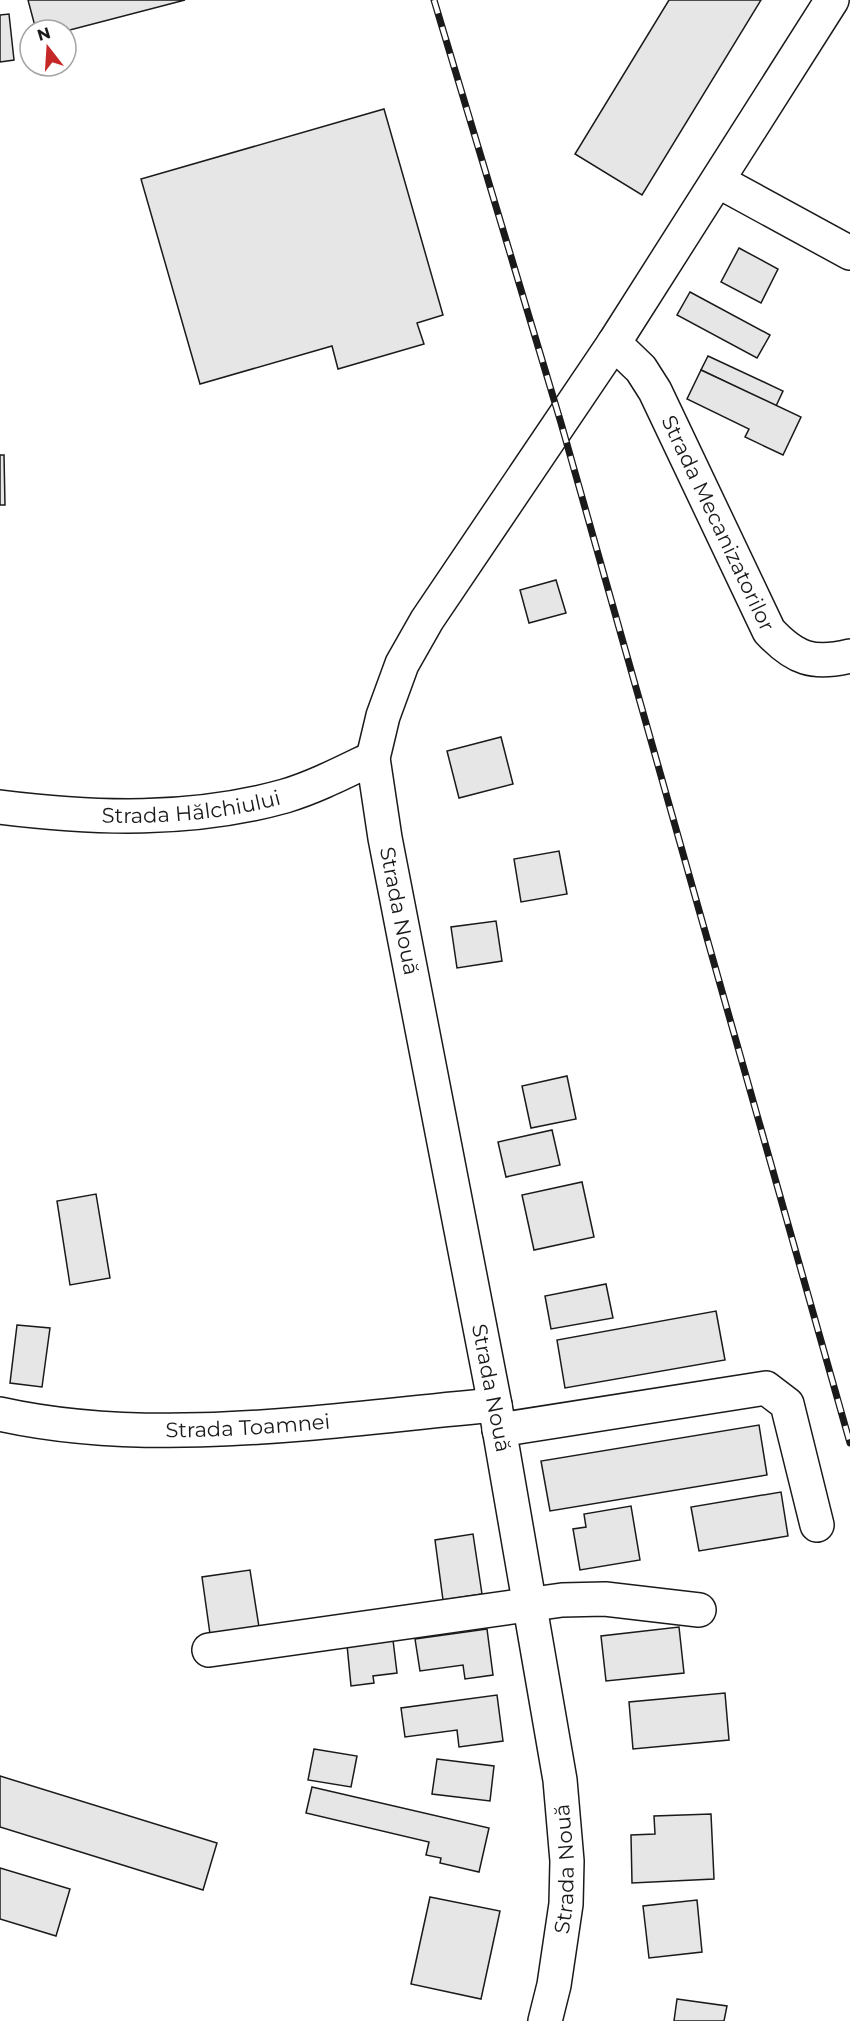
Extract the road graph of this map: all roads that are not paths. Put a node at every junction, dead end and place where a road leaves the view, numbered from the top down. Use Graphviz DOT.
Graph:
graph roads {
  1 [pos="832,0"];
  2 [pos="718,181"];
  3 [pos="847,250"];
  4 [pos="614,344"];
  5 [pos="850,656"];
  6 [pos="373,758"];
  7 [pos="0,807"];
  8 [pos="0,1414"];
  9 [pos="497,1417"];
  10 [pos="817,1525"];
  11 [pos="530,1604"];
  12 [pos="699,1611"];
  13 [pos="209,1650"];
  14 [pos="545,2021"];
  1 -- 2 [label="main road"];
  2 -- 3 [label="main road"];
  2 -- 4 [label="main road"];
  4 -- 5 [label="main road, Strada Mecanizatorilor"];
  4 -- 6 [label="main road"];
  6 -- 7 [label="main road, Strada Hălchiului"];
  6 -- 9 [label="main road, Strada Nouă"];
  8 -- 9 [label="main road, Strada Toamnei"];
  9 -- 10 [label="main road, Strada Toamnei"];
  9 -- 11 [label="main road, Strada Nouă"];
  11 -- 12 [label="main road"];
  11 -- 13 [label="main road"];
  11 -- 14 [label="main road, Strada Nouă"];
}
